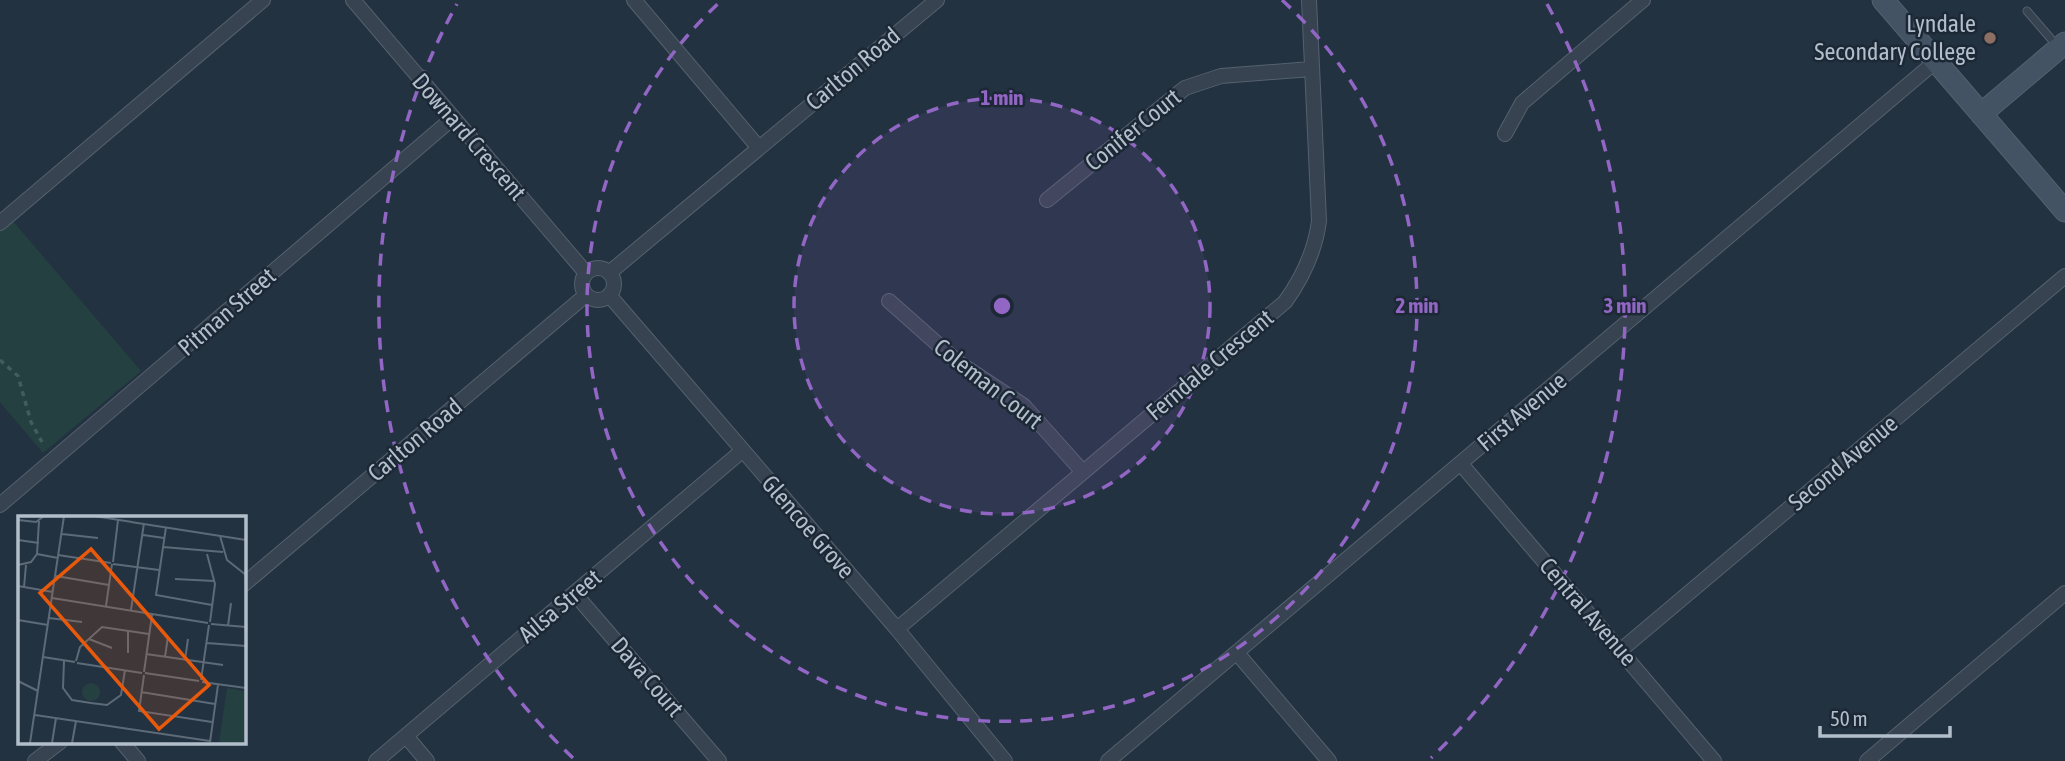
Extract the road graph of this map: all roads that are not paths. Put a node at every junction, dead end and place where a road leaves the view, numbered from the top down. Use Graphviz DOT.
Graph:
graph roads {
  1 [pos="263,0"];
  2 [pos="353,0"];
  3 [pos="634,0"];
  4 [pos="935,0"];
  5 [pos="1309,0"];
  6 [pos="1643,0"];
  7 [pos="1883,0"];
  8 [pos="2027,11"];
  9 [pos="2062,45"];
  10 [pos="1935,62"];
  11 [pos="1311,69"];
  12 [pos="1981,114"];
  13 [pos="453,118"];
  14 [pos="1505,134"];
  15 [pos="759,148"];
  16 [pos="1047,200"];
  17 [pos="2065,211"];
  18 [pos="0,223"];
  19 [pos="586,273"];
  20 [pos="609,273"];
  21 [pos="2065,276"];
  22 [pos="586,295"];
  23 [pos="609,295"];
  24 [pos="889,301"];
  25 [pos="743,451"];
  26 [pos="1461,464"];
  27 [pos="1083,472"];
  28 [pos="0,505"];
  29 [pos="245,583"];
  30 [pos="2065,593"];
  31 [pos="575,594"];
  32 [pos="897,629"];
  33 [pos="1621,650"];
  34 [pos="1237,653"];
  35 [pos="406,736"];
  36 [pos="57,744"];
  37 [pos="124,744"];
  38 [pos="35,761"];
  39 [pos="138,761"];
  40 [pos="376,761"];
  41 [pos="427,761"];
  42 [pos="719,761"];
  43 [pos="1005,761"];
  44 [pos="1108,761"];
  45 [pos="1329,761"];
  46 [pos="1714,761"];
  47 [pos="1867,761"];
  1 -- 18 [label="street"];
  2 -- 13 [label="street, Downard Crescent"];
  3 -- 15 [label="street"];
  4 -- 15 [label="street, Carlton Road"];
  5 -- 11 [label="street, Ferndale Crescent"];
  6 -- 14 [label="street"];
  7 -- 10 [label="main road"];
  8 -- 9 [label="lane"];
  9 -- 12 [label="main road"];
  10 -- 12 [label="main road"];
  10 -- 26 [label="street, First Avenue"];
  11 -- 16 [label="street, Conifer Court"];
  11 -- 27 [label="street, Ferndale Crescent"];
  12 -- 17 [label="main road"];
  13 -- 19 [label="street, Downard Crescent"];
  13 -- 28 [label="street, Pitman Street"];
  15 -- 20 [label="street, Carlton Road"];
  19 -- 20 [label="street"];
  19 -- 22 [label="street"];
  20 -- 23 [label="street"];
  21 -- 33 [label="street, Second Avenue"];
  22 -- 23 [label="street"];
  22 -- 29 [label="street, Carlton Road"];
  23 -- 25 [label="street, Glencoe Grove"];
  24 -- 27 [label="street, Coleman Court"];
  25 -- 31 [label="street, Ailsa Street"];
  25 -- 32 [label="street, Glencoe Grove"];
  26 -- 33 [label="street, Central Avenue"];
  26 -- 34 [label="street, First Avenue"];
  27 -- 32 [label="street, Ferndale Crescent"];
  30 -- 47 [label="street"];
  31 -- 35 [label="street, Ailsa Street"];
  31 -- 42 [label="street, Dava Court"];
  32 -- 43 [label="street, Glencoe Grove"];
  33 -- 46 [label="street, Central Avenue"];
  34 -- 44 [label="street, First Avenue"];
  34 -- 45 [label="street"];
  35 -- 40 [label="street, Ailsa Street"];
  35 -- 41 [label="street"];
  36 -- 38 [label="street"];
  37 -- 39 [label="street"];
}
